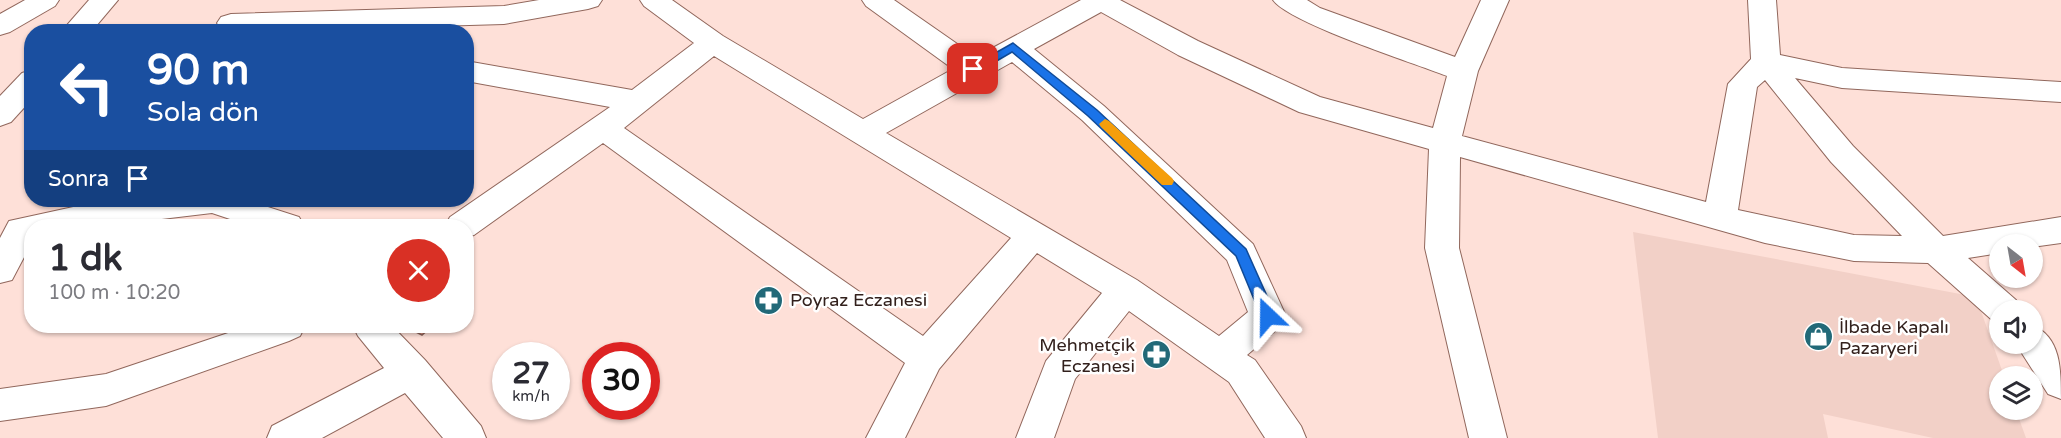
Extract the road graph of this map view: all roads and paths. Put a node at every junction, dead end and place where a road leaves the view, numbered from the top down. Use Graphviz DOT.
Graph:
graph roads {
  1 [pos="45,0"];
  2 [pos="104,0"];
  3 [pos="588,0"];
  4 [pos="654,0"];
  5 [pos="876,0"];
  6 [pos="1099,0"];
  7 [pos="1287,0"];
  8 [pos="1495,0"];
  9 [pos="1762,0"];
  10 [pos="232,18"];
  11 [pos="82,24"];
  12 [pos="0,26"];
  13 [pos="713,43"];
  14 [pos="1013,47"];
  15 [pos="1766,62"];
  16 [pos="973,69"];
  17 [pos="1463,71"];
  18 [pos="474,72"];
  19 [pos="24,89"];
  20 [pos="2061,92"];
  21 [pos="637,102"];
  22 [pos="0,115"];
  23 [pos="603,128"];
  24 [pos="861,133"];
  25 [pos="1444,143"];
  26 [pos="163,207"];
  27 [pos="231,207"];
  28 [pos="1720,216"];
  29 [pos="71,219"];
  30 [pos="266,219"];
  31 [pos="472,219"];
  32 [pos="22,228"];
  33 [pos="2061,230"];
  34 [pos="1034,235"];
  35 [pos="1936,250"];
  36 [pos="0,270"];
  37 [pos="1125,290"];
  38 [pos="1993,300"];
  39 [pos="267,333"];
  40 [pos="377,333"];
  41 [pos="2043,333"];
  42 [pos="2061,334"];
  43 [pos="2041,354"];
  44 [pos="1220,356"];
  45 [pos="926,358"];
  46 [pos="412,371"];
  47 [pos="2061,384"];
  48 [pos="0,405"];
  49 [pos="286,438"];
  50 [pos="467,438"];
  51 [pos="885,438"];
  52 [pos="1035,438"];
  53 [pos="1287,438"];
  54 [pos="1489,438"];
  1 -- 12 [label="street"];
  2 -- 11 [label="street"];
  3 -- 10 [label="street"];
  4 -- 13 [label="street"];
  5 -- 16 [label="street"];
  6 -- 14 [label="street"];
  6 -- 25 [label="street"];
  7 -- 17 [label="street"];
  8 -- 17 [label="street"];
  9 -- 15 [label="street"];
  13 -- 21 [label="street"];
  13 -- 24 [label="street"];
  14 -- 16 [label="street"];
  14 -- 44 [label="street"];
  15 -- 20 [label="street"];
  15 -- 28 [label="street"];
  15 -- 35 [label="street"];
  16 -- 24 [label="street"];
  17 -- 25 [label="street"];
  18 -- 21 [label="street"];
  19 -- 22 [label="street"];
  21 -- 23 [label="street"];
  23 -- 31 [label="street"];
  23 -- 45 [label="street"];
  24 -- 34 [label="street"];
  25 -- 28 [label="street"];
  25 -- 54 [label="street"];
  26 -- 29 [label="street"];
  27 -- 30 [label="street"];
  28 -- 35 [label="street"];
  32 -- 36 [label="street"];
  33 -- 35 [label="street"];
  34 -- 37 [label="street"];
  34 -- 45 [label="street"];
  35 -- 38 [label="street"];
  37 -- 44 [label="street"];
  37 -- 52 [label="street"];
  39 -- 48 [label="street"];
  40 -- 46 [label="street"];
  41 -- 42 [label="street"];
  43 -- 47 [label="street"];
  44 -- 53 [label="street"];
  45 -- 51 [label="street"];
  46 -- 49 [label="street"];
  46 -- 50 [label="street"];
}
